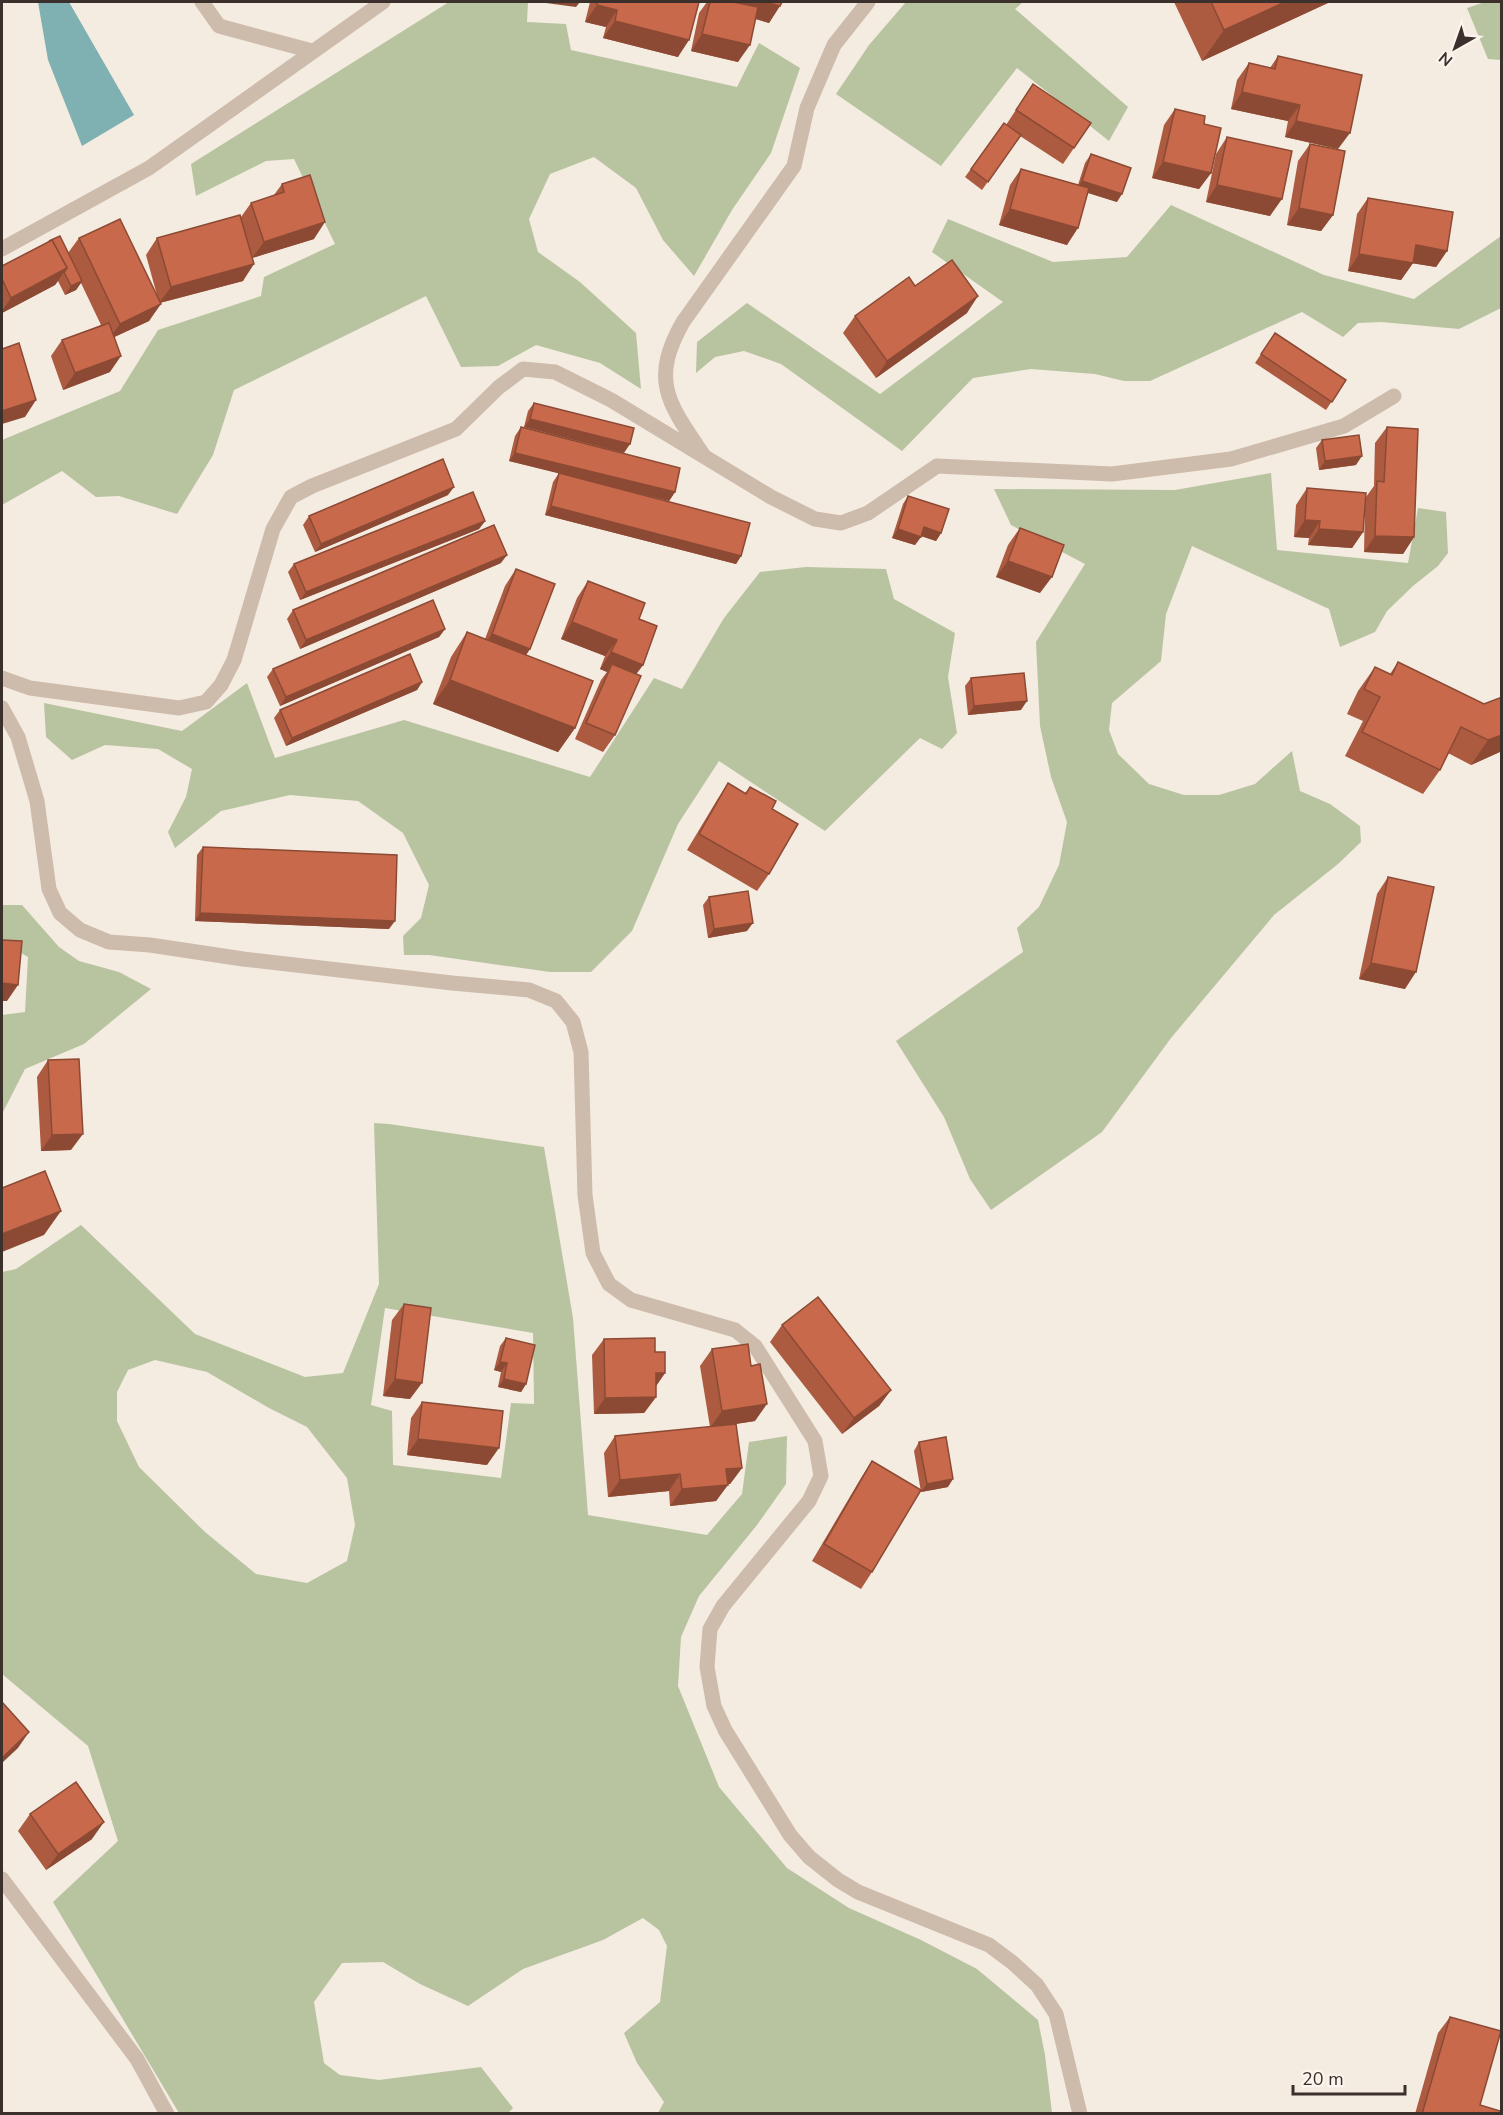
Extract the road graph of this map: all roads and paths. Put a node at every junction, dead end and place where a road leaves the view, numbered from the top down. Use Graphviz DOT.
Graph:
graph roads {
  1 [pos="202,2"];
  2 [pos="383,2"];
  3 [pos="868,2"];
  4 [pos="312,51"];
  5 [pos="2,249"];
  6 [pos="1395,396"];
  7 [pos="706,459"];
  8 [pos="2,678"];
  9 [pos="2,708"];
  10 [pos="2,1879"];
  11 [pos="167,2114"];
  12 [pos="1080,2114"];
  1 -- 4 [label="street"];
  2 -- 4 [label="street"];
  3 -- 7 [label="street"];
  4 -- 5 [label="street"];
  6 -- 7 [label="street"];
  7 -- 8 [label="street"];
  9 -- 12 [label="street"];
  10 -- 11 [label="street"];
}
